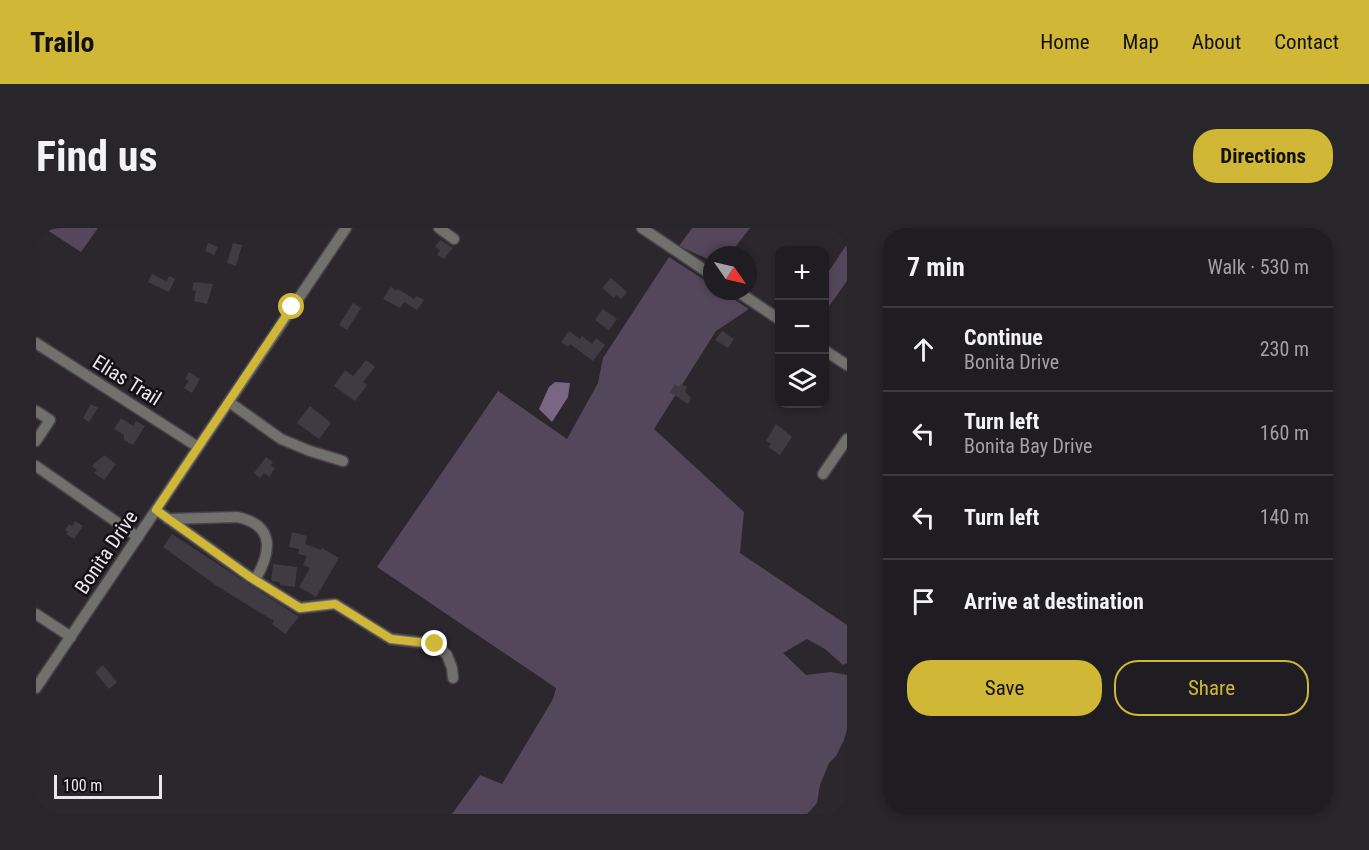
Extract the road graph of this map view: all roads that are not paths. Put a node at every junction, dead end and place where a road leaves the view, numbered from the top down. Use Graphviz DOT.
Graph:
graph roads {
  1 [pos="346,228"];
  2 [pos="439,228"];
  3 [pos="642,228"];
  4 [pos="454,238"];
  5 [pos="703,268"];
  6 [pos="750,300"];
  7 [pos="775,317"];
  8 [pos="36,344"];
  9 [pos="829,353"];
  10 [pos="847,365"];
  11 [pos="229,402"];
  12 [pos="36,411"];
  13 [pos="847,439"];
  14 [pos="36,441"];
  15 [pos="198,447"];
  16 [pos="343,461"];
  17 [pos="36,466"];
  18 [pos="823,474"];
  19 [pos="156,510"];
  20 [pos="168,519"];
  21 [pos="138,537"];
  22 [pos="255,580"];
  23 [pos="36,614"];
  24 [pos="71,637"];
  25 [pos="453,678"];
  26 [pos="36,688"];
  1 -- 11 [label="street, Bonita Drive"];
  2 -- 4 [label="street"];
  3 -- 5 [label="street"];
  6 -- 7 [label="street"];
  8 -- 15 [label="street, Elias Trail"];
  9 -- 10 [label="street"];
  11 -- 15 [label="street, Bonita Drive"];
  11 -- 16 [label="street"];
  12 -- 14 [label="street"];
  13 -- 18 [label="street"];
  15 -- 19 [label="street, Bonita Drive"];
  17 -- 21 [label="street"];
  19 -- 20 [label="street"];
  19 -- 21 [label="street, Bonita Drive"];
  20 -- 22 [label="street"];
  20 -- 22 [label="street"];
  21 -- 24 [label="street, Bonita Drive"];
  22 -- 25 [label="street"];
  23 -- 24 [label="street"];
  24 -- 26 [label="street, Bonita Drive"];
}
